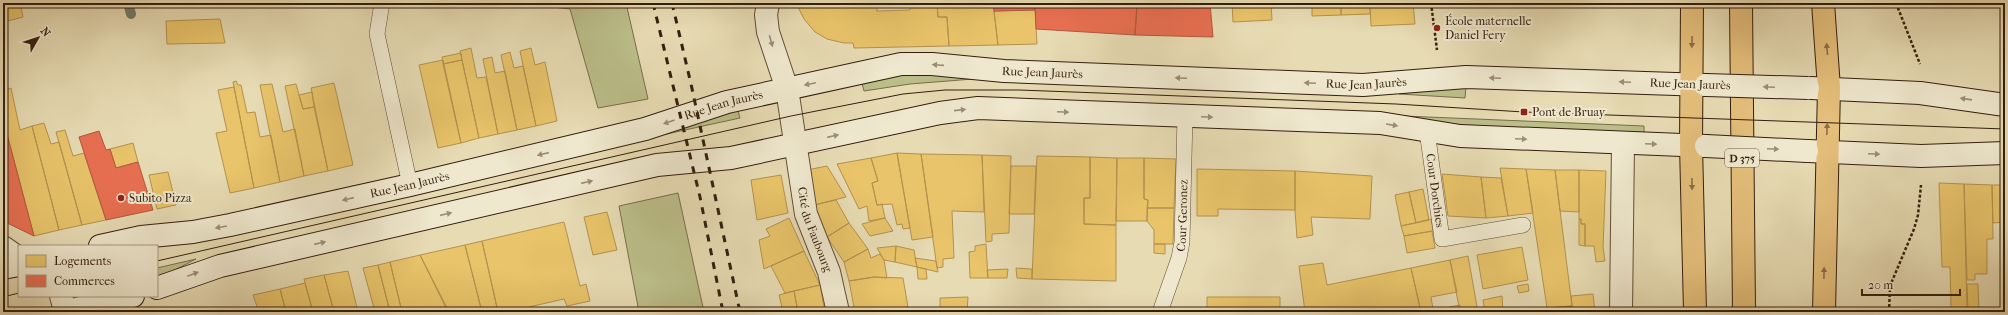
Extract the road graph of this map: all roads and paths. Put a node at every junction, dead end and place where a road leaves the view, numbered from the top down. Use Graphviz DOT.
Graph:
graph roads {
  1 [pos="382,3"];
  2 [pos="768,3"];
  3 [pos="1431,3"];
  4 [pos="1692,3"];
  5 [pos="1741,3"];
  6 [pos="1823,3"];
  7 [pos="1896,3"];
  8 [pos="1920,64"];
  9 [pos="1440,78"];
  10 [pos="1698,85"];
  11 [pos="1829,88"];
  12 [pos="787,89"];
  13 [pos="2005,105"];
  14 [pos="1185,116"];
  15 [pos="1427,131"];
  16 [pos="1623,143"];
  17 [pos="795,145"];
  18 [pos="1698,146"];
  19 [pos="1817,151"];
  20 [pos="2005,153"];
  21 [pos="1922,177"];
  22 [pos="410,185"];
  23 [pos="1524,225"];
  24 [pos="105,245"];
  25 [pos="3,247"];
  26 [pos="18,257"];
  27 [pos="18,265"];
  28 [pos="3,268"];
  29 [pos="158,288"];
  30 [pos="61,297"];
  31 [pos="129,297"];
  32 [pos="65,312"];
  33 [pos="838,312"];
  34 [pos="1160,312"];
  35 [pos="1621,312"];
  36 [pos="1695,312"];
  37 [pos="1744,312"];
  38 [pos="1824,312"];
  39 [pos="1889,312"];
  1 -- 22 [label="lane"];
  2 -- 12 [label="main road, Cité du Faubourg, one-way"];
  3 -- 9 [label="path"];
  4 -- 10 [label="main road, one-way"];
  5 -- 37 [label="main road, D 375"];
  11 -- 6 [label="main road, one-way"];
  7 -- 8 [label="path"];
  10 -- 9 [label="main road, Rue Jean Jaurès, one-way"];
  9 -- 12 [label="main road, Rue Jean Jaurès, one-way"];
  11 -- 10 [label="main road, Rue Jean Jaurès, one-way, bridge"];
  10 -- 18 [label="main road"];
  13 -- 11 [label="main road, Rue Jean Jaurès, one-way"];
  19 -- 11 [label="main road, one-way"];
  12 -- 17 [label="main road, Cité du Faubourg"];
  12 -- 22 [label="main road, Rue Jean Jaurès, one-way"];
  14 -- 15 [label="main road, one-way"];
  17 -- 14 [label="main road, one-way"];
  14 -- 34 [label="lane, Cour Geronez"];
  15 -- 16 [label="main road, one-way"];
  15 -- 23 [label="lane, Cour Dorchies"];
  16 -- 18 [label="main road, one-way"];
  16 -- 35 [label="main road"];
  29 -- 17 [label="main road, one-way"];
  17 -- 33 [label="main road, Cité du Faubourg"];
  18 -- 19 [label="main road, one-way, bridge"];
  18 -- 36 [label="main road, one-way"];
  19 -- 20 [label="main road, one-way"];
  38 -- 19 [label="main road, one-way"];
  21 -- 39 [label="path"];
  22 -- 24 [label="main road, Rue Jean Jaurès, one-way"];
  25 -- 26 [label="main road"];
  27 -- 28 [label="main road"];
  30 -- 32 [label="main road"];
  31 -- 32 [label="main road"];
}
